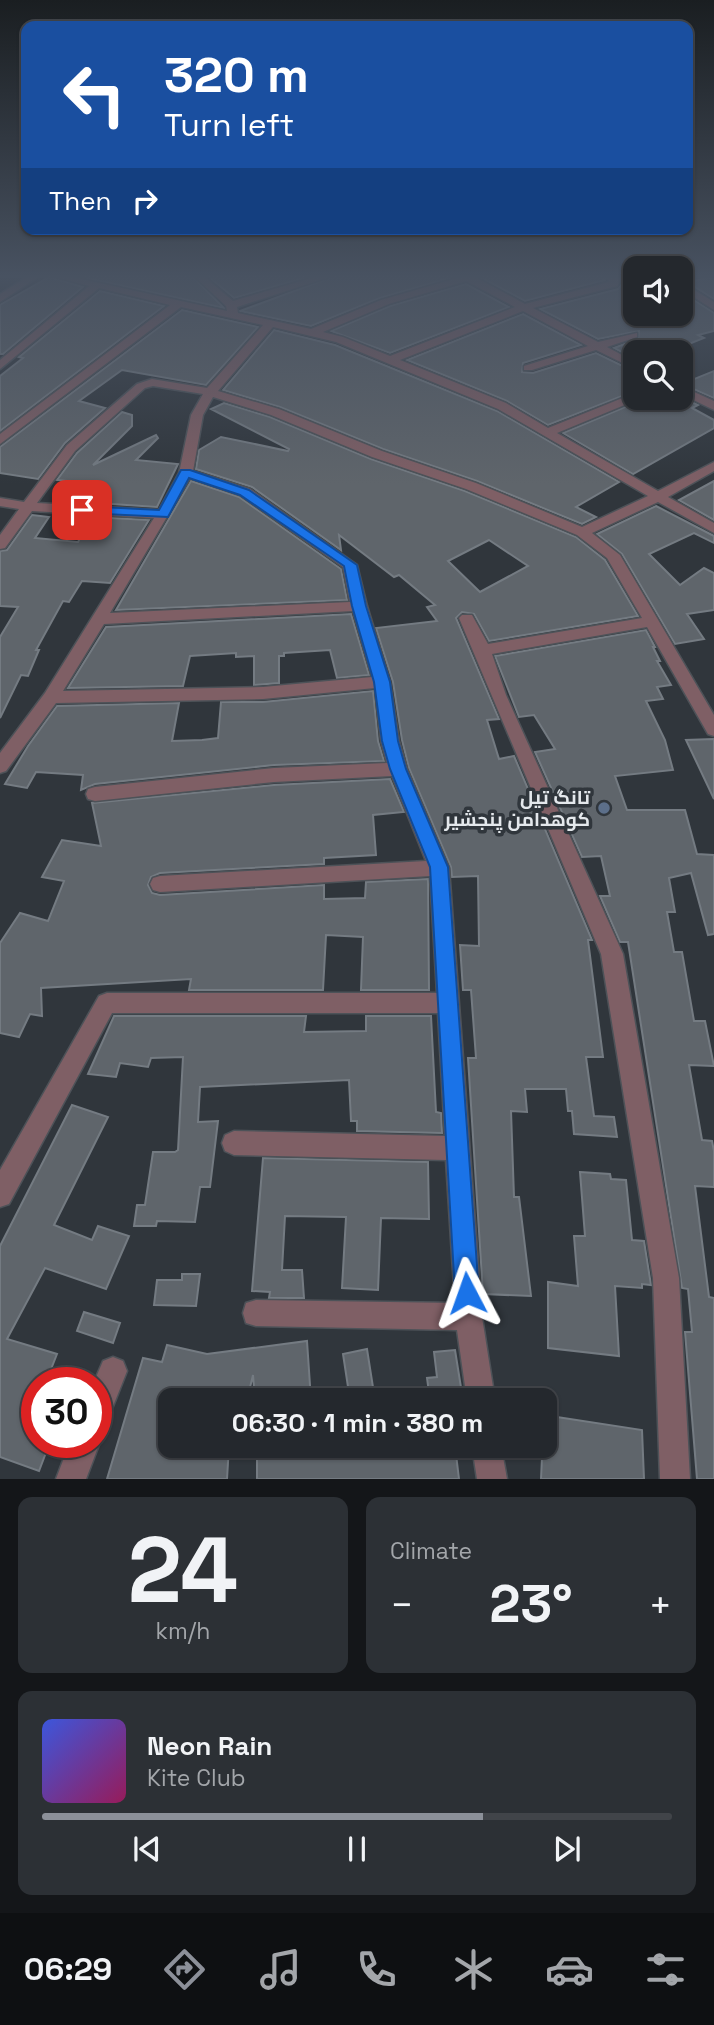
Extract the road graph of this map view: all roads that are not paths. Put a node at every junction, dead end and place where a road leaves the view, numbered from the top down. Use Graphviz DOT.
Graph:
graph roads {
  1 [pos="24,346"];
  2 [pos="123,346"];
  3 [pos="251,346"];
  4 [pos="352,346"];
  5 [pos="425,346"];
  6 [pos="596,346"];
  7 [pos="390,360"];
  8 [pos="623,360"];
  9 [pos="0,366"];
  10 [pos="528,368"];
  11 [pos="209,392"];
  12 [pos="693,396"];
  13 [pos="623,401"];
  14 [pos="714,406"];
  15 [pos="548,432"];
  16 [pos="0,440"];
  17 [pos="714,466"];
  18 [pos="186,472"];
  19 [pos="657,497"];
  20 [pos="0,502"];
  21 [pos="28,507"];
  22 [pos="163,514"];
  23 [pos="714,529"];
  24 [pos="582,532"];
  25 [pos="0,545"];
  26 [pos="359,606"];
  27 [pos="467,618"];
  28 [pos="98,620"];
  29 [pos="650,622"];
  30 [pos="483,650"];
  31 [pos="382,682"];
  32 [pos="51,697"];
  33 [pos="709,711"];
  34 [pos="714,730"];
  35 [pos="0,766"];
  36 [pos="398,769"];
  37 [pos="95,794"];
  38 [pos="439,867"];
  39 [pos="160,884"];
  40 [pos="446,1003"];
  41 [pos="234,1143"];
  42 [pos="457,1147"];
  43 [pos="0,1195"];
  44 [pos="256,1313"];
  45 [pos="469,1318"];
  46 [pos="479,1388"];
  47 [pos="79,1458"];
  48 [pos="489,1458"];
  49 [pos="71,1479"];
  50 [pos="492,1479"];
  51 [pos="676,1479"];
  1 -- 9 [label="street"];
  2 -- 16 [label="street"];
  3 -- 11 [label="street"];
  4 -- 7 [label="street"];
  5 -- 7 [label="street"];
  6 -- 8 [label="street"];
  6 -- 10 [label="street"];
  7 -- 15 [label="street"];
  11 -- 18 [label="street"];
  11 -- 21 [label="street"];
  11 -- 24 [label="street"];
  12 -- 14 [label="street"];
  13 -- 15 [label="street"];
  15 -- 19 [label="street"];
  17 -- 19 [label="street"];
  18 -- 22 [label="street"];
  18 -- 26 [label="street"];
  19 -- 23 [label="street"];
  19 -- 24 [label="street"];
  20 -- 21 [label="street"];
  21 -- 22 [label="street"];
  21 -- 25 [label="street"];
  22 -- 28 [label="street"];
  24 -- 29 [label="street"];
  26 -- 28 [label="street"];
  26 -- 31 [label="street"];
  27 -- 30 [label="street"];
  28 -- 32 [label="street"];
  29 -- 30 [label="street"];
  29 -- 33 [label="street"];
  30 -- 51 [label="street"];
  31 -- 32 [label="street"];
  31 -- 36 [label="street"];
  32 -- 35 [label="street"];
  33 -- 34 [label="street"];
  36 -- 37 [label="street"];
  36 -- 38 [label="street"];
  38 -- 39 [label="street"];
  38 -- 40 [label="street"];
  40 -- 42 [label="street"];
  40 -- 43 [label="street"];
  41 -- 42 [label="street"];
  42 -- 45 [label="street"];
  44 -- 45 [label="street"];
  45 -- 46 [label="street"];
  47 -- 49 [label="street"];
  48 -- 50 [label="street"];
}
